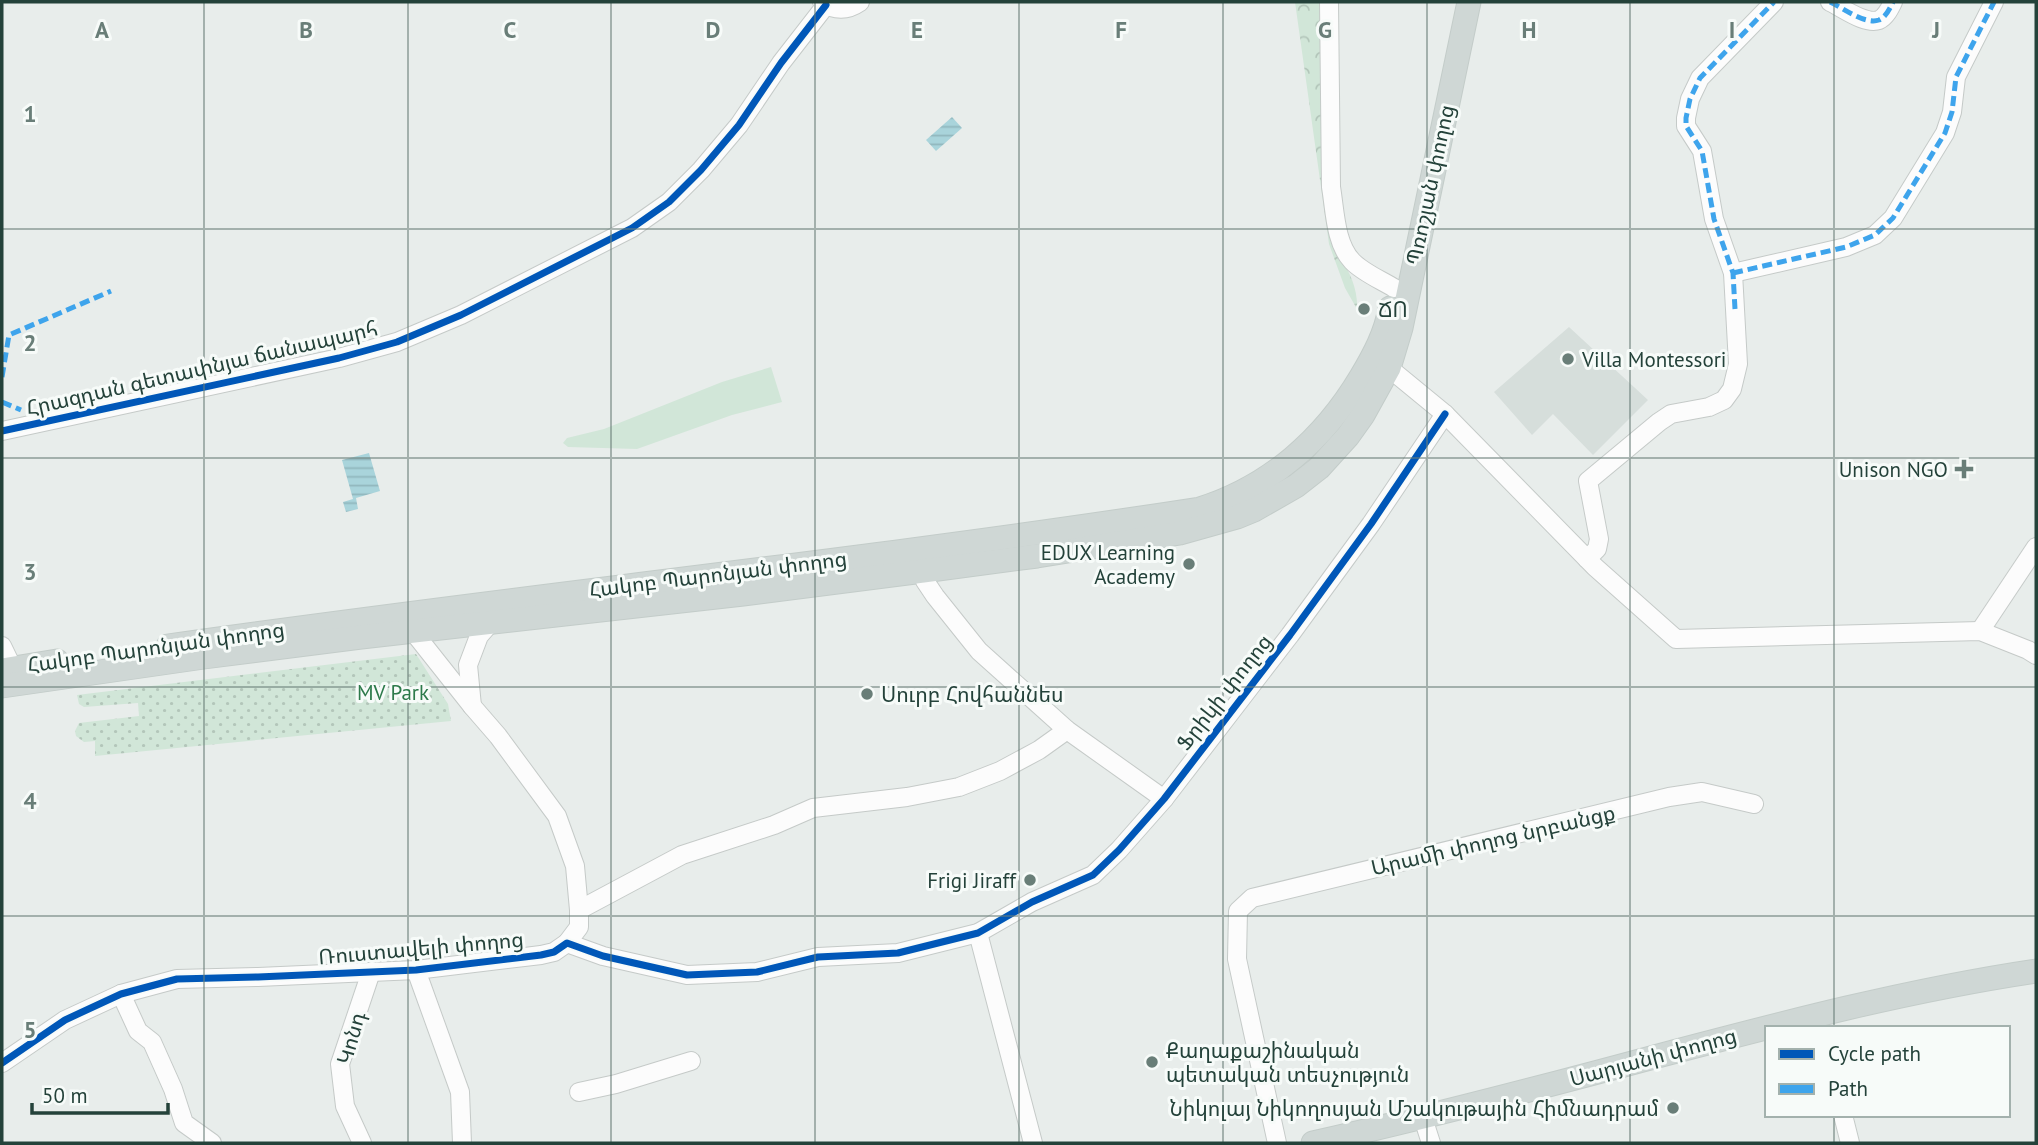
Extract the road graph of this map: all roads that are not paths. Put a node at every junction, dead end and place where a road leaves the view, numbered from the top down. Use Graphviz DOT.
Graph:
graph roads {
  1 [pos="860,2"];
  2 [pos="1329,2"];
  3 [pos="1452,2"];
  4 [pos="1469,2"];
  5 [pos="1774,2"];
  6 [pos="1830,2"];
  7 [pos="1893,2"];
  8 [pos="1994,2"];
  9 [pos="824,3"];
  10 [pos="1733,273"];
  11 [pos="1394,288"];
  12 [pos="1380,363"];
  13 [pos="1445,414"];
  14 [pos="2,431"];
  15 [pos="2036,547"];
  16 [pos="1587,559"];
  17 [pos="923,571"];
  18 [pos="492,621"];
  19 [pos="407,622"];
  20 [pos="1980,631"];
  21 [pos="2,646"];
  22 [pos="2036,656"];
  23 [pos="7,676"];
  24 [pos="472,706"];
  25 [pos="1067,730"];
  26 [pos="1164,799"];
  27 [pos="1754,803"];
  28 [pos="579,909"];
  29 [pos="978,933"];
  30 [pos="567,943"];
  31 [pos="416,970"];
  32 [pos="2036,971"];
  33 [pos="371,972"];
  34 [pos="121,994"];
  35 [pos="1820,1021"];
  36 [pos="1800,1026"];
  37 [pos="1765,1034"];
  38 [pos="691,1061"];
  39 [pos="2,1063"];
  40 [pos="579,1092"];
  41 [pos="1844,1117"];
  42 [pos="1423,1118"];
  43 [pos="212,1143"];
  44 [pos="362,1143"];
  45 [pos="462,1143"];
  46 [pos="1034,1143"];
  47 [pos="1277,1143"];
  48 [pos="1313,1143"];
  49 [pos="1431,1143"];
  50 [pos="1850,1143"];
  1 -- 9 [label="street, Հրազդան գետափնյա ճանապարհ"];
  2 -- 11 [label="street"];
  3 -- 11 [label="main road, Պռոշյան փողոց"];
  4 -- 12 [label="main road, Պռոշյան փողոց"];
  5 -- 10 [label="street"];
  6 -- 7 [label="street"];
  8 -- 10 [label="street"];
  9 -- 14 [label="street, Հրազդան գետափնյա ճանապարհ"];
  10 -- 16 [label="street"];
  11 -- 12 [label="main road, Պռոշյան փողոց"];
  12 -- 13 [label="street"];
  12 -- 17 [label="main road, Հակոբ Պարոնյան փողոց"];
  12 -- 19 [label="main road, Հակոբ Պարոնյան փողոց"];
  13 -- 16 [label="street"];
  13 -- 26 [label="street, Ֆրիկի փողոց"];
  15 -- 20 [label="street"];
  16 -- 20 [label="street"];
  17 -- 18 [label="main road, Հակոբ Պարոնյան փողոց"];
  17 -- 25 [label="street"];
  18 -- 19 [label="main road, Հակոբ Պարոնյան փողոց"];
  18 -- 24 [label="street"];
  19 -- 23 [label="main road, Հակոբ Պարոնյան փողոց"];
  19 -- 23 [label="main road, Հակոբ Պարոնյան փողոց"];
  19 -- 24 [label="street"];
  20 -- 22 [label="street"];
  21 -- 23 [label="street"];
  24 -- 28 [label="street"];
  25 -- 26 [label="street"];
  25 -- 28 [label="street"];
  26 -- 29 [label="street, Ֆրիկի փողոց"];
  27 -- 47 [label="street, Արամի փողոց նրբանցք"];
  28 -- 30 [label="street"];
  29 -- 30 [label="street"];
  29 -- 46 [label="street"];
  30 -- 31 [label="street, Ռուստավելի փողոց"];
  31 -- 33 [label="street, Ռուստավելի փողոց"];
  31 -- 45 [label="street"];
  32 -- 35 [label="main road, Սարյանի փողոց"];
  33 -- 34 [label="street, Ռուստավելի փողոց"];
  33 -- 44 [label="street, Կոնդ"];
  34 -- 39 [label="street, Ռուստավելի փողոց"];
  34 -- 43 [label="street"];
  35 -- 36 [label="main road, Սարյանի փողոց"];
  37 -- 42 [label="main road, Սարյանի փողոց"];
  38 -- 40 [label="street"];
  41 -- 50 [label="street"];
  42 -- 48 [label="main road, Սարյանի փողոց"];
  42 -- 49 [label="street"];
}
